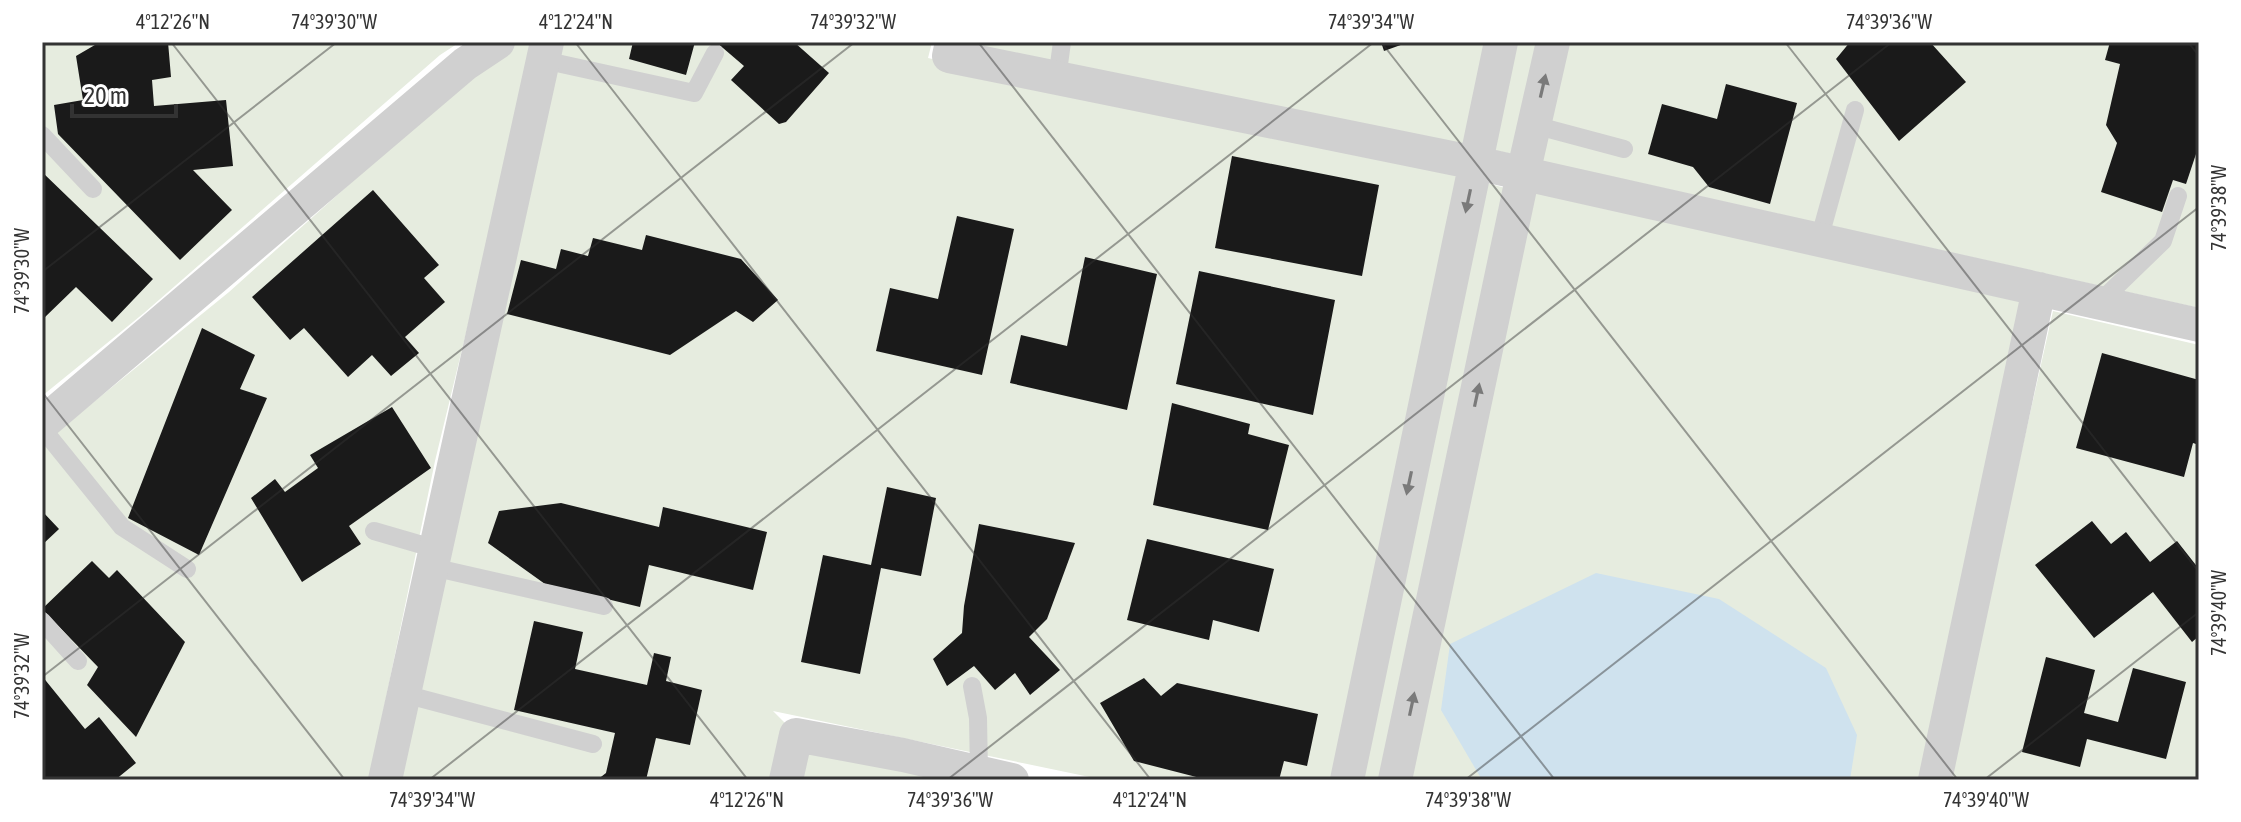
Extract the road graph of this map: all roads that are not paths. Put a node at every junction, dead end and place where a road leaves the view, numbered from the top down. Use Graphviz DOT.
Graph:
graph roads {
  1 [pos="498,42"];
  2 [pos="952,42"];
  3 [pos="1062,42"];
  4 [pos="1501,42"];
  5 [pos="1553,42"];
  6 [pos="545,51"];
  7 [pos="715,53"];
  8 [pos="1057,79"];
  9 [pos="1855,110"];
  10 [pos="1534,125"];
  11 [pos="42,135"];
  12 [pos="1624,149"];
  13 [pos="1476,163"];
  14 [pos="1523,174"];
  15 [pos="93,189"];
  16 [pos="2178,196"];
  17 [pos="1819,240"];
  18 [pos="2039,289"];
  19 [pos="2100,302"];
  20 [pos="2199,325"];
  21 [pos="42,426"];
  22 [pos="1418,443"];
  23 [pos="1465,451"];
  24 [pos="374,531"];
  25 [pos="434,558"];
  26 [pos="187,569"];
  27 [pos="604,606"];
  28 [pos="42,621"];
  29 [pos="78,661"];
  30 [pos="972,686"];
  31 [pos="404,694"];
  32 [pos="593,744"];
  33 [pos="979,772"];
  34 [pos="385,780"];
  35 [pos="786,780"];
  36 [pos="1012,780"];
  37 [pos="1347,780"];
  38 [pos="1395,780"];
  39 [pos="1935,780"];
  1 -- 21 [label="street"];
  2 -- 8 [label="street"];
  3 -- 8 [label="lane"];
  4 -- 13 [label="street"];
  10 -- 5 [label="street, one-way"];
  6 -- 7 [label="lane"];
  6 -- 25 [label="street"];
  8 -- 13 [label="street"];
  9 -- 17 [label="lane"];
  10 -- 12 [label="lane"];
  10 -- 14 [label="street"];
  11 -- 15 [label="lane"];
  13 -- 14 [label="street"];
  13 -- 22 [label="street, one-way"];
  14 -- 17 [label="street"];
  23 -- 14 [label="street, one-way"];
  16 -- 19 [label="lane"];
  17 -- 18 [label="street"];
  18 -- 19 [label="street"];
  18 -- 39 [label="street"];
  19 -- 20 [label="street"];
  21 -- 26 [label="lane"];
  22 -- 23 [label="street"];
  22 -- 37 [label="street, one-way"];
  38 -- 23 [label="street, one-way"];
  24 -- 25 [label="lane"];
  25 -- 27 [label="lane"];
  25 -- 31 [label="street"];
  28 -- 29 [label="lane"];
  30 -- 33 [label="lane"];
  31 -- 32 [label="lane"];
  31 -- 34 [label="street"];
  33 -- 35 [label="street"];
  33 -- 36 [label="street"];
}
